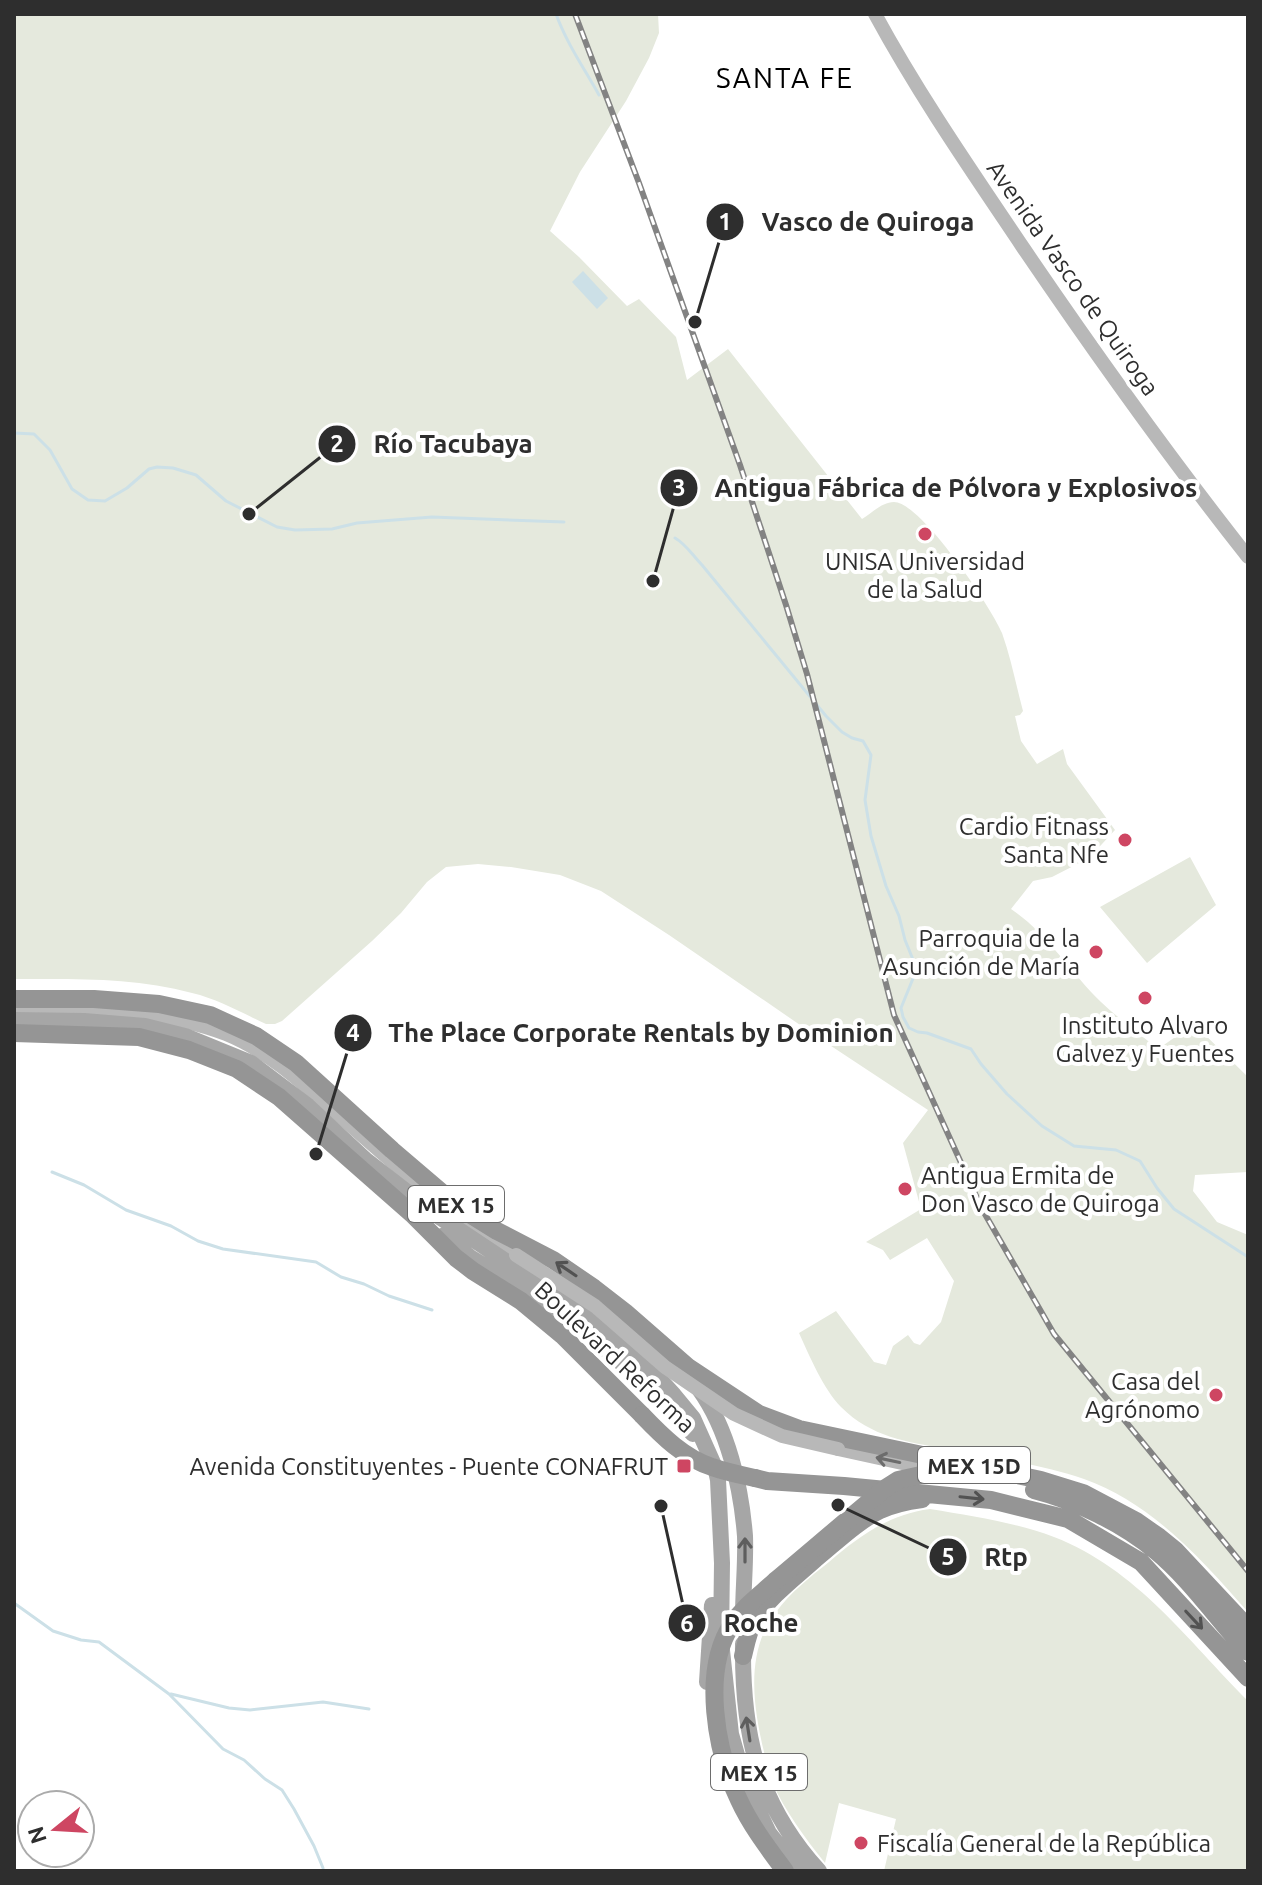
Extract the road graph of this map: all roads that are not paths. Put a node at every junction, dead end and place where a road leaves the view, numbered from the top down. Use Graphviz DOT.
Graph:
graph roads {
  1 [pos="875,14"];
  2 [pos="1248,557"];
  3 [pos="14,999"];
  4 [pos="14,1010"];
  5 [pos="14,1020"];
  6 [pos="14,1033"];
  7 [pos="412,1214"];
  8 [pos="671,1353"];
  9 [pos="714,1465"];
  10 [pos="939,1471"];
  11 [pos="942,1494"];
  12 [pos="722,1563"];
  13 [pos="1248,1628"];
  14 [pos="1248,1652"];
  15 [pos="743,1656"];
  16 [pos="1248,1678"];
  17 [pos="775,1871"];
  18 [pos="785,1871"];
  19 [pos="799,1871"];
  20 [pos="819,1871"];
  1 -- 2 [label="main road, Avenida Vasco de Quiroga"];
  8 -- 3 [label="highway, Boulevard Reforma / MEX 15, one-way"];
  10 -- 4 [label="main road, one-way, bridge"];
  5 -- 9 [label="main road"];
  6 -- 7 [label="highway, Boulevard Reforma / MEX 15"];
  7 -- 9 [label="main road, MEX 15"];
  7 -- 11 [label="highway, Boulevard Reforma / MEX 15D, bridge"];
  8 -- 13 [label="highway, Boulevard Reforma / MEX 15D"];
  15 -- 8 [label="main road, MEX 15, one-way"];
  9 -- 12 [label="main road, MEX 15"];
  10 -- 14 [label="highway"];
  10 -- 18 [label="highway, bridge"];
  11 -- 15 [label="highway"];
  11 -- 16 [label="highway, Boulevard Reforma / MEX 15D, one-way"];
  12 -- 17 [label="main road"];
  12 -- 19 [label="main road, MEX 15"];
  20 -- 15 [label="main road, MEX 15, one-way"];
}
